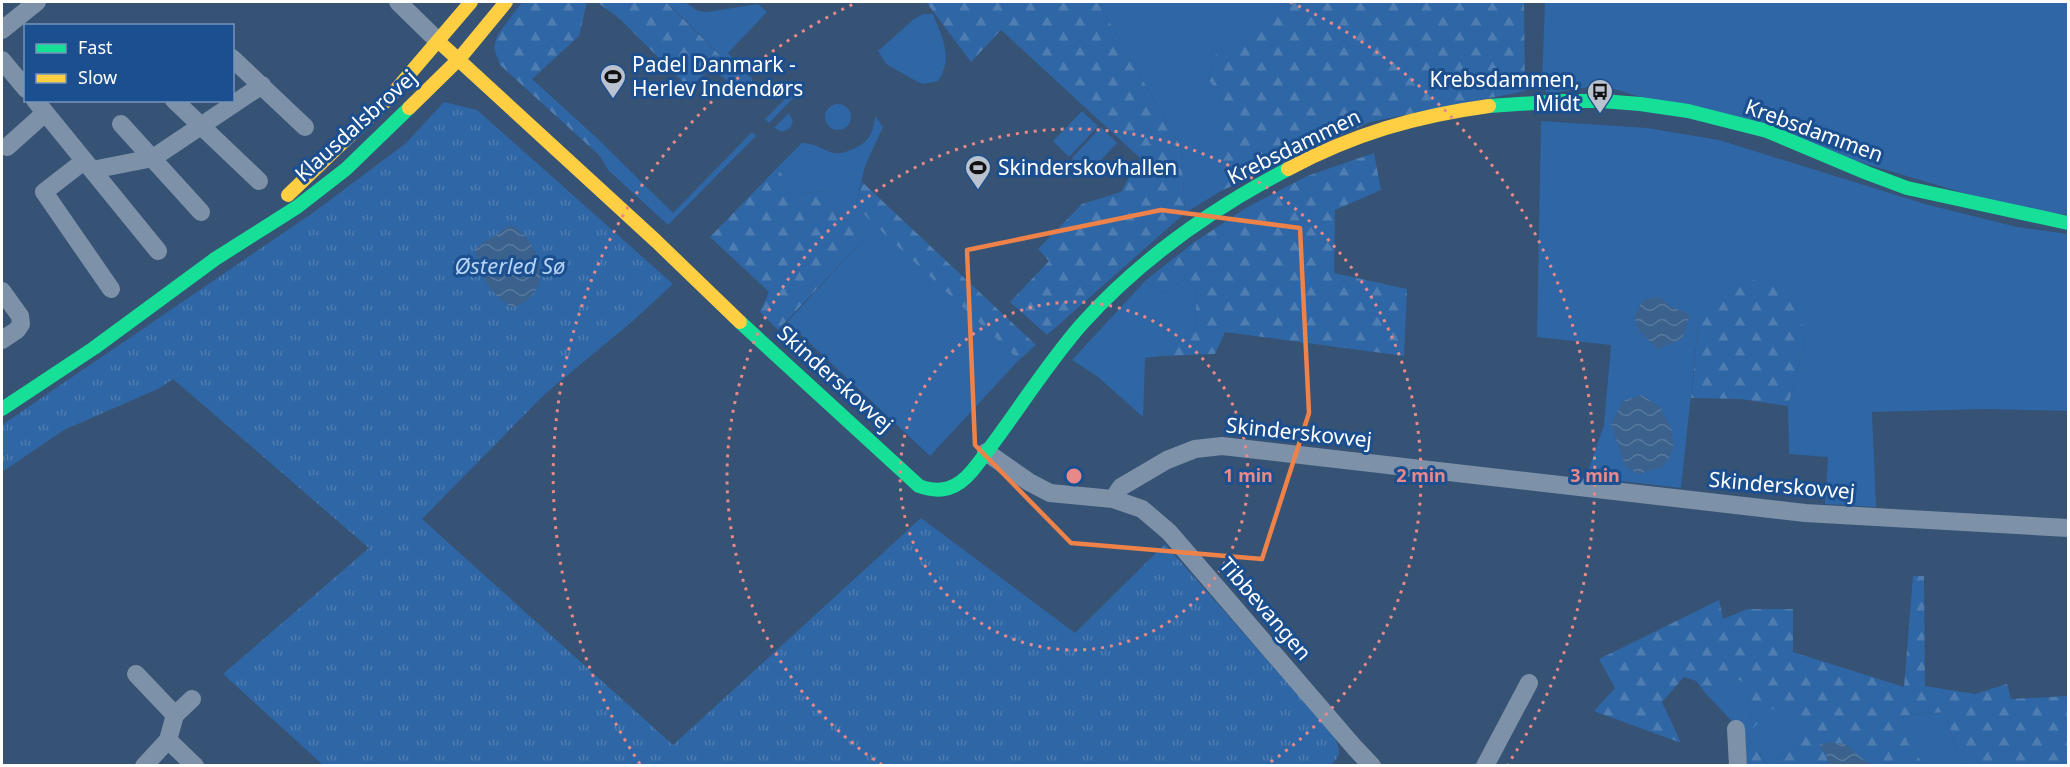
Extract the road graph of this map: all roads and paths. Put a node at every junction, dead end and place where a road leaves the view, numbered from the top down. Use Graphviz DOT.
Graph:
graph roads {
  1 [pos="37,2"];
  2 [pos="398,2"];
  3 [pos="471,2"];
  4 [pos="506,2"];
  5 [pos="2,30"];
  6 [pos="438,41"];
  7 [pos="459,59"];
  8 [pos="2,60"];
  9 [pos="234,60"];
  10 [pos="262,85"];
  11 [pos="24,87"];
  12 [pos="176,102"];
  13 [pos="40,107"];
  14 [pos="120,124"];
  15 [pos="201,126"];
  16 [pos="305,126"];
  17 [pos="8,147"];
  18 [pos="153,158"];
  19 [pos="88,166"];
  20 [pos="259,181"];
  21 [pos="201,212"];
  22 [pos="2068,223"];
  23 [pos="158,251"];
  24 [pos="215,259"];
  25 [pos="111,289"];
  26 [pos="2,291"];
  27 [pos="2,340"];
  28 [pos="2,409"];
  29 [pos="986,452"];
  30 [pos="1113,499"];
  31 [pos="2068,528"];
  32 [pos="136,674"];
  33 [pos="1529,683"];
  34 [pos="192,699"];
  35 [pos="175,715"];
  36 [pos="1736,729"];
  37 [pos="168,740"];
  38 [pos="144,765"];
  39 [pos="195,765"];
  40 [pos="1372,765"];
  41 [pos="1485,765"];
  42 [pos="1738,765"];
  1 -- 5 [label="street"];
  2 -- 6 [label="street, Skinderskovvej"];
  3 -- 6 [label="street, Klausdalsbrovej"];
  4 -- 7 [label="street, Klausdalsbrovej"];
  6 -- 7 [label="street, Skinderskovvej"];
  6 -- 24 [label="street, Klausdalsbrovej"];
  7 -- 24 [label="street, Klausdalsbrovej"];
  7 -- 29 [label="street, Skinderskovvej"];
  8 -- 11 [label="street"];
  9 -- 10 [label="street"];
  10 -- 15 [label="street"];
  10 -- 16 [label="street"];
  12 -- 15 [label="street"];
  13 -- 17 [label="street"];
  13 -- 19 [label="street"];
  14 -- 18 [label="street"];
  15 -- 18 [label="street"];
  15 -- 20 [label="street"];
  18 -- 19 [label="street"];
  18 -- 21 [label="street"];
  19 -- 23 [label="street"];
  19 -- 25 [label="street"];
  22 -- 29 [label="street, Krebsdammen"];
  24 -- 28 [label="street, Klausdalsbrovej"];
  26 -- 27 [label="street"];
  29 -- 30 [label="street"];
  30 -- 31 [label="street, Skinderskovvej"];
  30 -- 40 [label="street, Tibbevangen"];
  32 -- 35 [label="street"];
  33 -- 41 [label="street"];
  34 -- 35 [label="street"];
  35 -- 37 [label="street"];
  36 -- 42 [label="street"];
  37 -- 38 [label="street"];
  37 -- 39 [label="street"];
}
